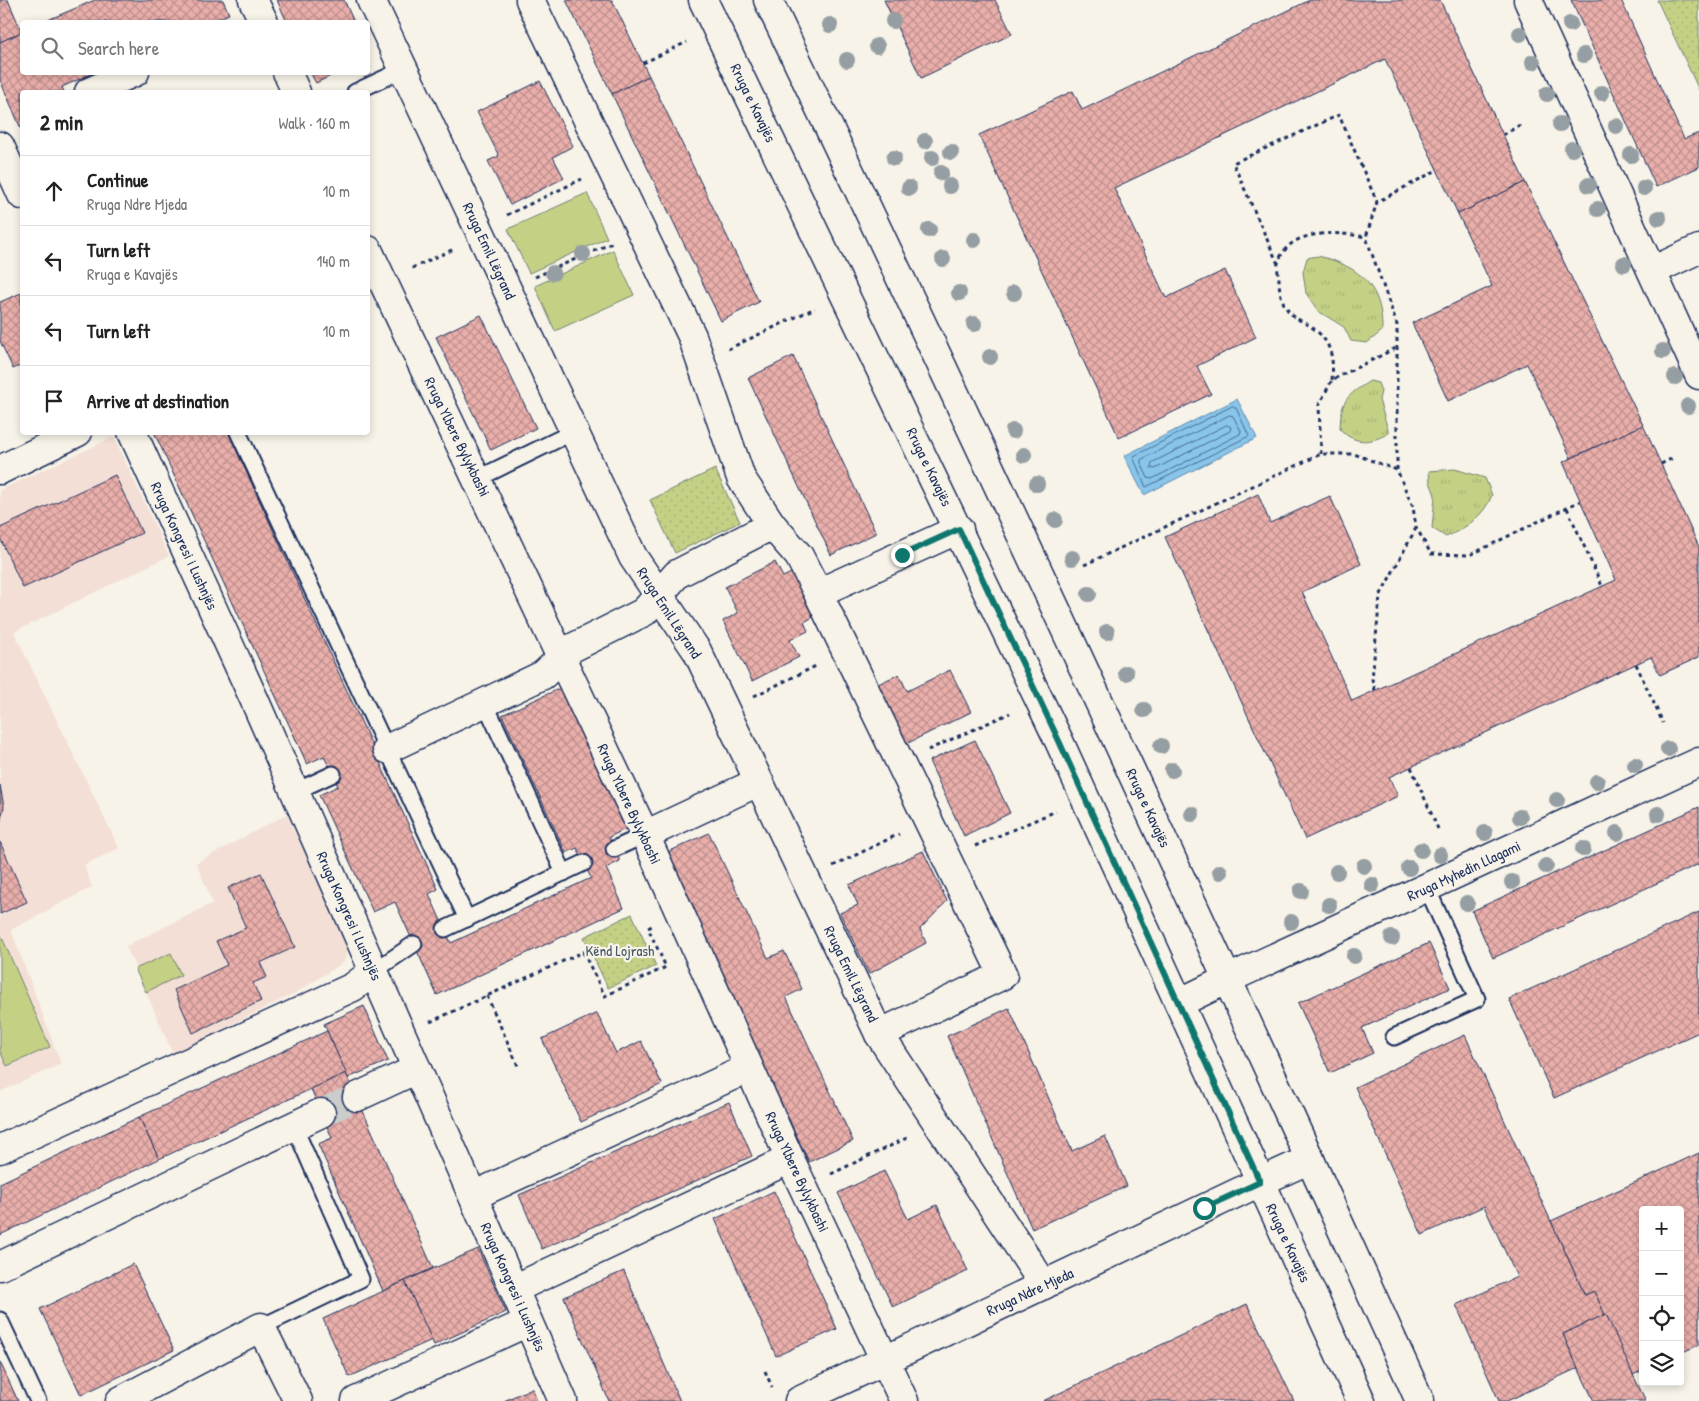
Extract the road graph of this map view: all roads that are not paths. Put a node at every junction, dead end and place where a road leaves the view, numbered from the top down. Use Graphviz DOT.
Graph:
graph roads {
  1 [pos="371,0"];
  2 [pos="530,0"];
  3 [pos="703,0"];
  4 [pos="768,0"];
  5 [pos="1528,0"];
  6 [pos="404,70"];
  7 [pos="128,75"];
  8 [pos="288,75"];
  9 [pos="94,90"];
  10 [pos="295,90"];
  11 [pos="359,90"];
  12 [pos="0,146"];
  13 [pos="20,189"];
  14 [pos="1699,249"];
  15 [pos="372,263"];
  16 [pos="1652,271"];
  17 [pos="1699,375"];
  18 [pos="573,432"];
  19 [pos="72,435"];
  20 [pos="133,435"];
  21 [pos="239,435"];
  22 [pos="0,470"];
  23 [pos="476,479"];
  24 [pos="772,525"];
  25 [pos="959,529"];
  26 [pos="818,593"];
  27 [pos="658,594"];
  28 [pos="561,657"];
  29 [pos="485,703"];
  30 [pos="381,752"];
  31 [pos="1699,762"];
  32 [pos="333,774"];
  33 [pos="758,782"];
  34 [pos="294,792"];
  35 [pos="645,835"];
  36 [pos="614,849"];
  37 [pos="584,863"];
  38 [pos="564,873"];
  39 [pos="1427,888"];
  40 [pos="467,918"];
  41 [pos="445,929"];
  42 [pos="414,944"];
  43 [pos="374,971"];
  44 [pos="1228,979"];
  45 [pos="1179,1003"];
  46 [pos="879,1034"];
  47 [pos="1394,1037"];
  48 [pos="749,1068"];
  49 [pos="417,1069"];
  50 [pos="357,1097"];
  51 [pos="322,1113"];
  52 [pos="294,1126"];
  53 [pos="0,1149"];
  54 [pos="1310,1158"];
  55 [pos="790,1159"];
  56 [pos="1260,1182"];
  57 [pos="473,1196"];
  58 [pos="0,1266"];
  59 [pos="1044,1285"];
  60 [pos="514,1289"];
  61 [pos="0,1320"];
  62 [pos="528,1322"];
  63 [pos="261,1327"];
  64 [pos="885,1360"];
  65 [pos="38,1401"];
  66 [pos="120,1401"];
  67 [pos="298,1401"];
  68 [pos="356,1401"];
  69 [pos="563,1401"];
  70 [pos="799,1401"];
  71 [pos="904,1401"];
  72 [pos="1361,1401"];
  73 [pos="1420,1401"];
  1 -- 6 [label="street, Rruga Emil Lëgrand"];
  2 -- 24 [label="street"];
  3 -- 25 [label="street, Rruga e Kavajës"];
  4 -- 44 [label="street, Rruga e Kavajës"];
  5 -- 16 [label="street"];
  6 -- 11 [label="lane"];
  6 -- 18 [label="street, Rruga Emil Lëgrand"];
  7 -- 9 [label="street"];
  8 -- 10 [label="street"];
  12 -- 13 [label="street"];
  14 -- 16 [label="street"];
  15 -- 23 [label="street, Rruga Ylbere Bylykbashi"];
  16 -- 17 [label="street"];
  18 -- 23 [label="lane"];
  18 -- 27 [label="street, Rruga Emil Lëgrand"];
  19 -- 22 [label="street"];
  20 -- 34 [label="street, Rruga Kongresi i Lushnjës"];
  21 -- 30 [label="lane"];
  23 -- 28 [label="street, Rruga Ylbere Bylykbashi"];
  24 -- 26 [label="street"];
  24 -- 27 [label="street"];
  25 -- 26 [label="street"];
  25 -- 45 [label="street, Rruga e Kavajës"];
  26 -- 46 [label="street"];
  27 -- 28 [label="street"];
  27 -- 33 [label="street, Rruga Emil Lëgrand"];
  28 -- 29 [label="street"];
  28 -- 35 [label="street, Rruga Ylbere Bylykbashi"];
  29 -- 30 [label="street"];
  29 -- 38 [label="lane"];
  30 -- 40 [label="lane"];
  31 -- 39 [label="street, Rruga Myhedin Llagami"];
  32 -- 34 [label="lane"];
  33 -- 35 [label="street"];
  33 -- 46 [label="street, Rruga Emil Lëgrand"];
  34 -- 43 [label="street, Rruga Kongresi i Lushnjës"];
  35 -- 36 [label="lane"];
  35 -- 48 [label="street, Rruga Ylbere Bylykbashi"];
  37 -- 38 [label="lane"];
  38 -- 40 [label="lane"];
  39 -- 44 [label="street, Rruga Myhedin Llagami"];
  39 -- 47 [label="lane"];
  40 -- 41 [label="lane"];
  42 -- 43 [label="lane"];
  43 -- 49 [label="street, Rruga Kongresi i Lushnjës"];
  43 -- 53 [label="street"];
  44 -- 45 [label="street, Rruga Myhedin Llagami"];
  44 -- 54 [label="street, Rruga e Kavajës"];
  45 -- 56 [label="street, Rruga e Kavajës"];
  46 -- 59 [label="street, Rruga Emil Lëgrand"];
  48 -- 55 [label="street, Rruga Ylbere Bylykbashi"];
  48 -- 57 [label="street"];
  49 -- 50 [label="street"];
  49 -- 57 [label="street, Rruga Kongresi i Lushnjës"];
  51 -- 52 [label="street"];
  52 -- 58 [label="street"];
  52 -- 63 [label="lane"];
  54 -- 56 [label="street, Rruga Ndre Mjeda"];
  54 -- 73 [label="street, Rruga e Kavajës"];
  55 -- 60 [label="street"];
  55 -- 64 [label="street, Rruga Ylbere Bylykbashi"];
  56 -- 59 [label="street, Rruga Ndre Mjeda"];
  56 -- 72 [label="street, Rruga e Kavajës"];
  57 -- 60 [label="street, Rruga Kongresi i Lushnjës"];
  59 -- 64 [label="street, Rruga Ndre Mjeda"];
  60 -- 62 [label="street, Rruga Kongresi i Lushnjës"];
  61 -- 65 [label="lane"];
  62 -- 68 [label="street"];
  62 -- 69 [label="street, Rruga Kongresi i Lushnjës"];
  63 -- 66 [label="street"];
  63 -- 67 [label="street"];
  64 -- 70 [label="street, Rruga Ndre Mjeda"];
  64 -- 71 [label="street, Rruga Ylbere Bylykbashi"];
}
